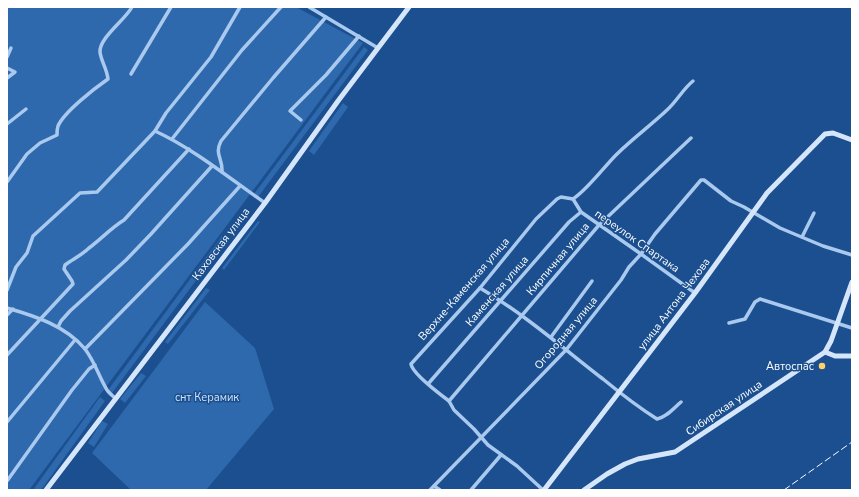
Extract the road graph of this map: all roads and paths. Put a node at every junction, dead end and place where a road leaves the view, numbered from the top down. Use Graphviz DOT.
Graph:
graph roads {
  1 [pos="132,7"];
  2 [pos="171,7"];
  3 [pos="240,7"];
  4 [pos="282,7"];
  5 [pos="309,7"];
  6 [pos="409,7"];
  7 [pos="326,17"];
  8 [pos="359,36"];
  9 [pos="11,48"];
  10 [pos="378,48"];
  11 [pos="7,57"];
  12 [pos="7,68"];
  13 [pos="131,74"];
  14 [pos="7,78"];
  15 [pos="693,81"];
  16 [pos="26,108"];
  17 [pos="301,120"];
  18 [pos="7,124"];
  19 [pos="155,131"];
  20 [pos="691,138"];
  21 [pos="172,139"];
  22 [pos="852,140"];
  23 [pos="189,149"];
  24 [pos="212,166"];
  25 [pos="222,172"];
  26 [pos="7,182"];
  27 [pos="240,186"];
  28 [pos="573,198"];
  29 [pos="265,203"];
  30 [pos="581,212"];
  31 [pos="753,212"];
  32 [pos="814,213"];
  33 [pos="599,225"];
  34 [pos="802,237"];
  35 [pos="642,254"];
  36 [pos="852,255"];
  37 [pos="592,282"];
  38 [pos="852,282"];
  39 [pos="480,288"];
  40 [pos="7,290"];
  41 [pos="695,293"];
  42 [pos="501,300"];
  43 [pos="7,308"];
  44 [pos="13,309"];
  45 [pos="7,315"];
  46 [pos="522,316"];
  47 [pos="40,319"];
  48 [pos="729,324"];
  49 [pos="838,324"];
  50 [pos="58,327"];
  51 [pos="852,328"];
  52 [pos="550,337"];
  53 [pos="75,340"];
  54 [pos="85,349"];
  55 [pos="566,350"];
  56 [pos="824,352"];
  57 [pos="7,355"];
  58 [pos="852,356"];
  59 [pos="95,365"];
  60 [pos="428,384"];
  61 [pos="620,392"];
  62 [pos="116,399"];
  63 [pos="449,401"];
  64 [pos="681,402"];
  65 [pos="7,422"];
  66 [pos="481,437"];
  67 [pos="501,455"];
  68 [pos="7,480"];
  69 [pos="434,486"];
  70 [pos="46,490"];
  71 [pos="430,490"];
  72 [pos="440,490"];
  73 [pos="471,490"];
  74 [pos="543,490"];
  75 [pos="584,490"];
  1 -- 26 [label="street"];
  2 -- 13 [label="street"];
  3 -- 19 [label="street"];
  4 -- 21 [label="street"];
  5 -- 7 [label="street"];
  6 -- 10 [label="street, Каховская улица"];
  7 -- 8 [label="street"];
  7 -- 25 [label="street"];
  8 -- 10 [label="street"];
  8 -- 17 [label="street"];
  9 -- 11 [label="street"];
  10 -- 29 [label="street, Каховская улица"];
  12 -- 14 [label="street"];
  15 -- 28 [label="street"];
  16 -- 18 [label="street"];
  19 -- 21 [label="street"];
  19 -- 40 [label="street"];
  20 -- 33 [label="street, Кирпичная улица"];
  21 -- 23 [label="street"];
  22 -- 31 [label="street, улица Антона Чехова"];
  23 -- 24 [label="street"];
  23 -- 47 [label="street"];
  24 -- 25 [label="street"];
  24 -- 50 [label="street"];
  25 -- 27 [label="street"];
  27 -- 29 [label="street"];
  27 -- 54 [label="street"];
  28 -- 30 [label="street, переулок Спартака"];
  28 -- 39 [label="street, Верхне-Каменская улица"];
  29 -- 62 [label="street, Каховская улица"];
  30 -- 33 [label="street, переулок Спартака"];
  30 -- 42 [label="street, Каменская улица"];
  31 -- 34 [label="street"];
  31 -- 35 [label="street, Огородная улица"];
  31 -- 41 [label="street, улица Антона Чехова"];
  32 -- 34 [label="street"];
  33 -- 35 [label="street, переулок Спартака"];
  33 -- 46 [label="street, Кирпичная улица"];
  34 -- 36 [label="street"];
  35 -- 41 [label="street, переулок Спартака"];
  35 -- 55 [label="street, Огородная улица"];
  37 -- 52 [label="street"];
  38 -- 49 [label="street, Сибирская улица"];
  39 -- 42 [label="street"];
  39 -- 60 [label="street, Верхне-Каменская улица"];
  41 -- 61 [label="street, улица Антона Чехова"];
  42 -- 46 [label="street"];
  42 -- 60 [label="street, Каменская улица"];
  43 -- 44 [label="street"];
  44 -- 45 [label="street"];
  44 -- 47 [label="street"];
  46 -- 52 [label="street"];
  46 -- 63 [label="street, Кирпичная улица"];
  47 -- 50 [label="street"];
  47 -- 57 [label="street"];
  48 -- 49 [label="street"];
  49 -- 51 [label="street"];
  49 -- 56 [label="street, Сибирская улица"];
  50 -- 53 [label="street"];
  52 -- 55 [label="street"];
  53 -- 54 [label="street"];
  53 -- 65 [label="street"];
  54 -- 59 [label="street"];
  55 -- 61 [label="street"];
  55 -- 66 [label="street, Огородная улица"];
  56 -- 58 [label="street"];
  56 -- 75 [label="street, Сибирская улица"];
  59 -- 62 [label="street"];
  59 -- 68 [label="street"];
  60 -- 63 [label="street, Верхне-Каменская улица"];
  61 -- 64 [label="street"];
  61 -- 74 [label="street, улица Антона Чехова"];
  62 -- 70 [label="street, Каховская улица"];
  63 -- 66 [label="street, Верхне-Каменская улица"];
  66 -- 67 [label="street, Верхне-Каменская улица"];
  66 -- 69 [label="street, Огородная улица"];
  67 -- 73 [label="street"];
  67 -- 74 [label="street, Верхне-Каменская улица"];
  69 -- 71 [label="street, Огородная улица"];
  69 -- 72 [label="street"];
}
